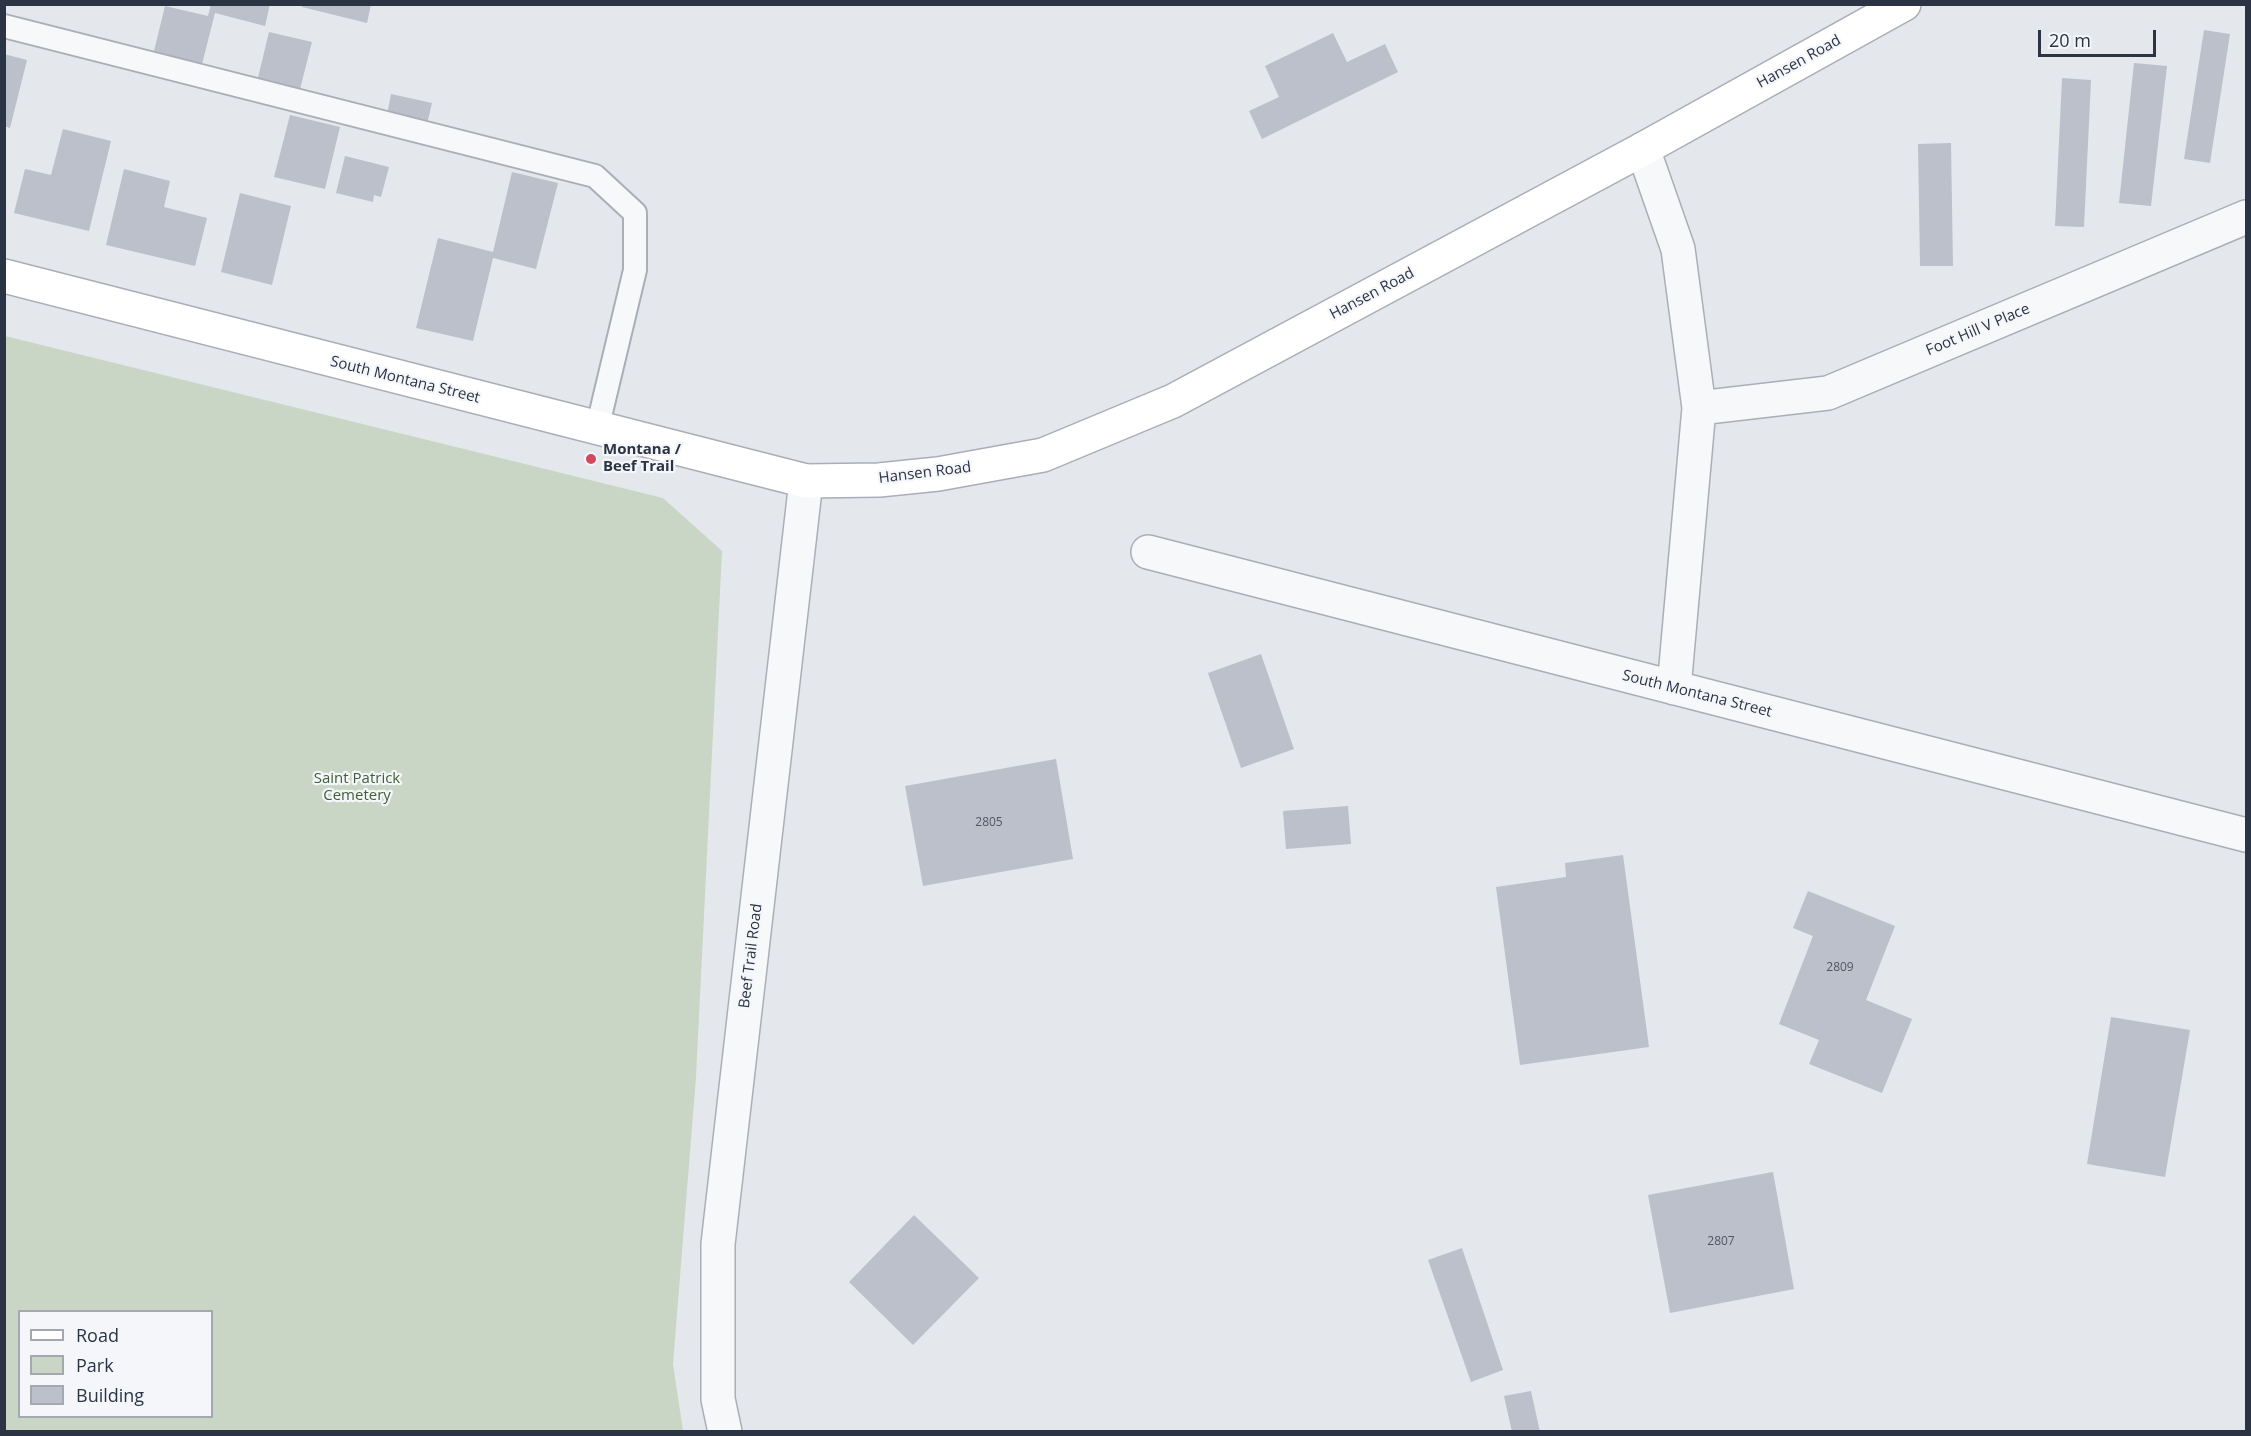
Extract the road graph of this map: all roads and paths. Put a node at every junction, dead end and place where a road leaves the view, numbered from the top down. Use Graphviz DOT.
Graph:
graph roads {
  1 [pos="1904,4"];
  2 [pos="4,26"];
  3 [pos="1642,149"];
  4 [pos="2247,217"];
  5 [pos="4,276"];
  6 [pos="1700,408"];
  7 [pos="597,429"];
  8 [pos="806,481"];
  9 [pos="1148,552"];
  10 [pos="1674,688"];
  11 [pos="2247,835"];
  12 [pos="725,1431"];
  1 -- 3 [label="street, Hansen Road"];
  2 -- 7 [label="lane"];
  3 -- 6 [label="street"];
  3 -- 8 [label="street, Hansen Road"];
  4 -- 6 [label="street, Foot Hill V Place"];
  5 -- 7 [label="street, South Montana Street"];
  6 -- 10 [label="street"];
  7 -- 8 [label="street, South Montana Street"];
  8 -- 12 [label="street, Beef Trail Road"];
  9 -- 10 [label="street, South Montana Street"];
  10 -- 11 [label="street, South Montana Street"];
}
